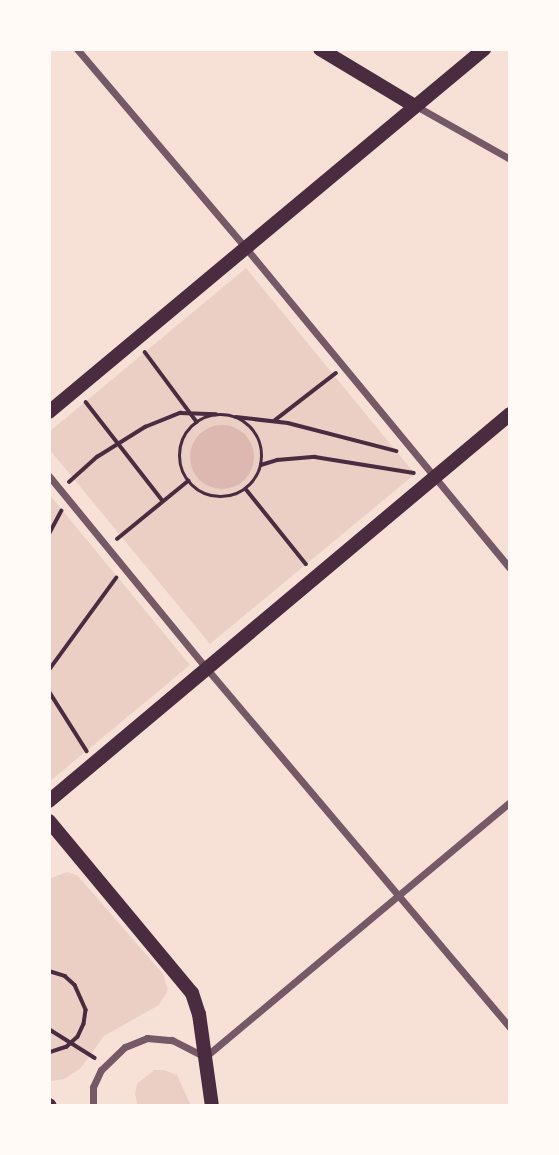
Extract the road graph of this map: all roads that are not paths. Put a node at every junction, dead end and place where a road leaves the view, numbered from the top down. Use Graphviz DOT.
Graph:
graph roads {
  1 [pos="77,49"];
  2 [pos="320,49"];
  3 [pos="484,49"];
  4 [pos="415,106"];
  5 [pos="510,159"];
  6 [pos="245,247"];
  7 [pos="49,412"];
  8 [pos="510,414"];
  9 [pos="49,476"];
  10 [pos="435,478"];
  11 [pos="510,568"];
  12 [pos="206,669"];
  13 [pos="49,801"];
  14 [pos="510,802"];
  15 [pos="49,821"];
  16 [pos="398,896"];
  17 [pos="510,1028"];
  18 [pos="205,1057"];
  19 [pos="93,1106"];
  20 [pos="212,1106"];
  1 -- 6 [label="street"];
  2 -- 4 [label="main road"];
  3 -- 4 [label="main road"];
  4 -- 5 [label="street"];
  4 -- 6 [label="main road"];
  6 -- 7 [label="main road"];
  6 -- 10 [label="street"];
  8 -- 10 [label="main road"];
  9 -- 12 [label="street"];
  10 -- 11 [label="street"];
  10 -- 12 [label="main road"];
  12 -- 13 [label="main road"];
  12 -- 16 [label="street"];
  14 -- 16 [label="street"];
  15 -- 18 [label="main road"];
  16 -- 17 [label="street"];
  16 -- 18 [label="street"];
  18 -- 19 [label="street"];
  18 -- 20 [label="main road"];
}
